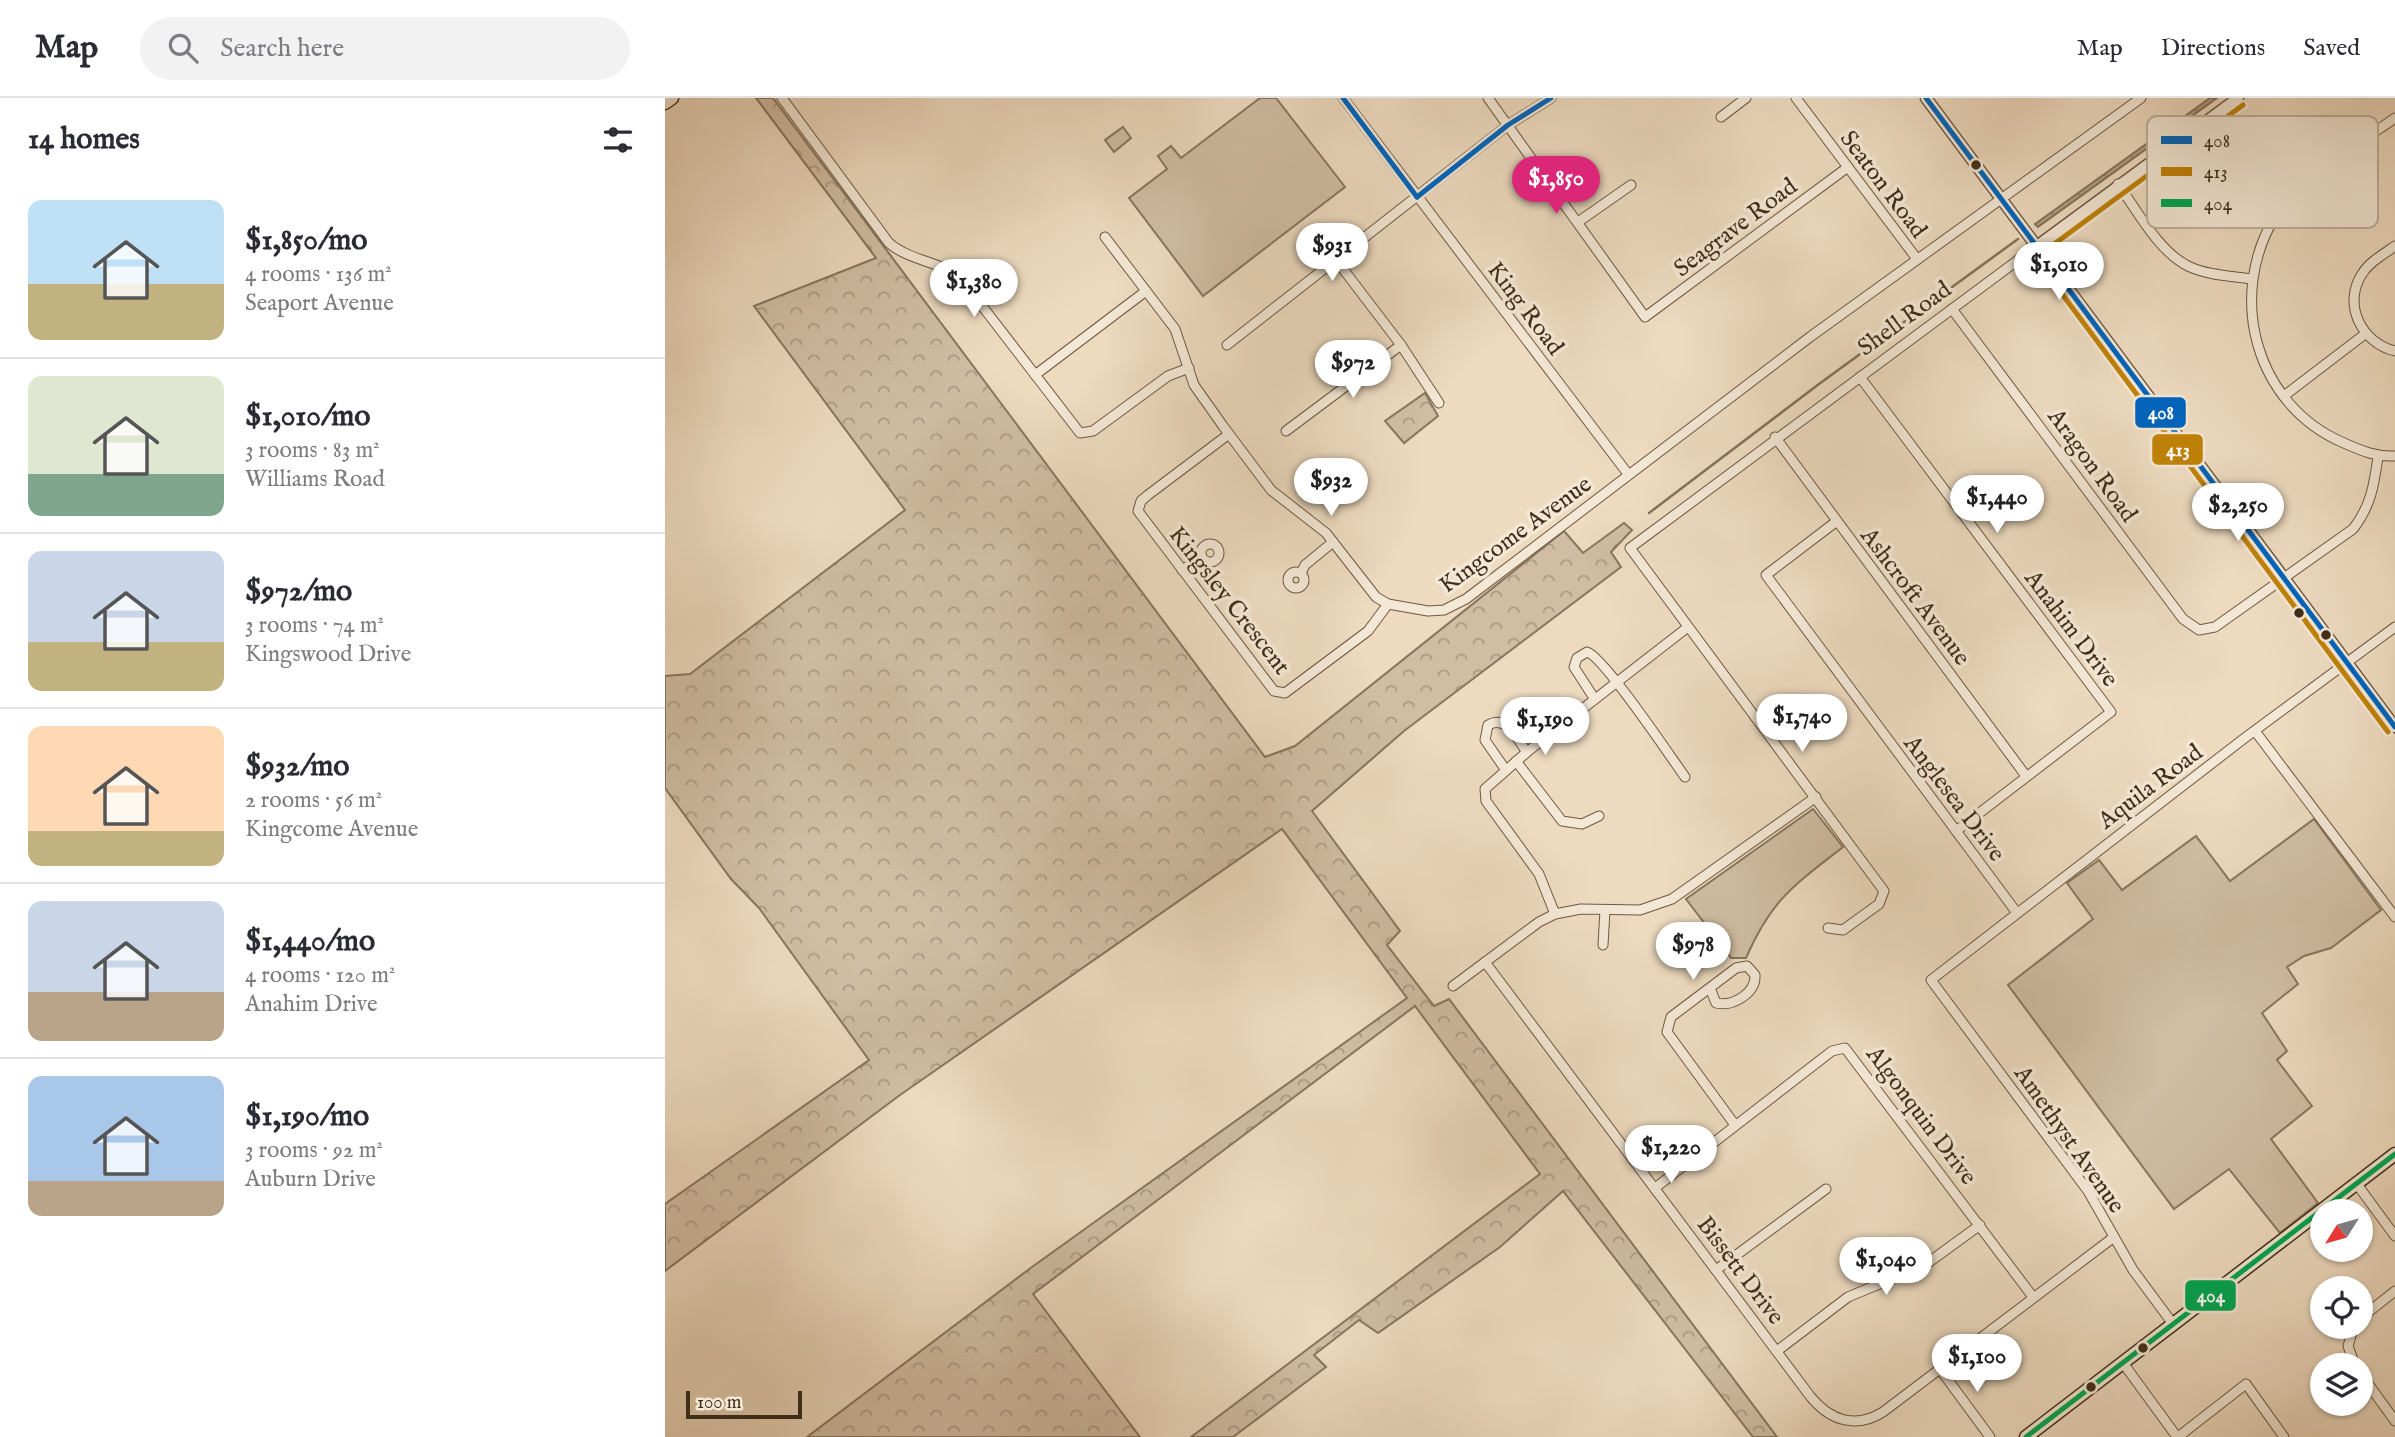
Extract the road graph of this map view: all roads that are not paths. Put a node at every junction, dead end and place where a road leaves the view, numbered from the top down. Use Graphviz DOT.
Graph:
graph roads {
  1 [pos="672,98"];
  2 [pos="782,98"];
  3 [pos="1343,98"];
  4 [pos="1488,98"];
  5 [pos="1551,98"];
  6 [pos="1746,98"];
  7 [pos="1796,98"];
  8 [pos="1926,98"];
  9 [pos="2141,98"];
  10 [pos="2238,98"];
  11 [pos="665,103"];
  12 [pos="2213,116"];
  13 [pos="1721,117"];
  14 [pos="2395,118"];
  15 [pos="1508,125"];
  16 [pos="2378,130"];
  17 [pos="2147,163"];
  18 [pos="1848,167"];
  19 [pos="2118,184"];
  20 [pos="1631,185"];
  21 [pos="1417,197"];
  22 [pos="2000,199"];
  23 [pos="1578,222"];
  24 [pos="2147,222"];
  25 [pos="2152,228"];
  26 [pos="2269,228"];
  27 [pos="1105,237"];
  28 [pos="2037,246"];
  29 [pos="2395,246"];
  30 [pos="1917,259"];
  31 [pos="1337,261"];
  32 [pos="2252,279"];
  33 [pos="1146,291"];
  34 [pos="1952,309"];
  35 [pos="2365,334"];
  36 [pos="1227,345"];
  37 [pos="1401,345"];
  38 [pos="2395,351"];
  39 [pos="1189,368"];
  40 [pos="1035,375"];
  41 [pos="1860,377"];
  42 [pos="2284,396"];
  43 [pos="1440,404"];
  44 [pos="1286,431"];
  45 [pos="1229,434"];
  46 [pos="1775,438"];
  47 [pos="2395,456"];
  48 [pos="2378,457"];
  49 [pos="1628,474"];
  50 [pos="1837,521"];
  51 [pos="1333,542"];
  52 [pos="1202,557"];
  53 [pos="1182,570"];
  54 [pos="1301,573"];
  55 [pos="2284,578"];
  56 [pos="1388,604"];
  57 [pos="1688,626"];
  58 [pos="2395,627"];
  59 [pos="2347,663"];
  60 [pos="1615,681"];
  61 [pos="1594,698"];
  62 [pos="2395,727"];
  63 [pos="2255,731"];
  64 [pos="1527,752"];
  65 [pos="1516,761"];
  66 [pos="1505,769"];
  67 [pos="2026,776"];
  68 [pos="1685,777"];
  69 [pos="1816,797"];
  70 [pos="1599,816"];
  71 [pos="1956,831"];
  72 [pos="1605,911"];
  73 [pos="2017,913"];
  74 [pos="1555,914"];
  75 [pos="2395,917"];
  76 [pos="1828,928"];
  77 [pos="1602,945"];
  78 [pos="1485,962"];
  79 [pos="1931,980"];
  80 [pos="1453,986"];
  81 [pos="1710,988"];
  82 [pos="1735,1125"];
  83 [pos="2395,1154"];
  84 [pos="2356,1183"];
  85 [pos="1655,1188"];
  86 [pos="1826,1189"];
  87 [pos="1980,1225"];
  88 [pos="2395,1236"];
  89 [pos="2114,1237"];
  90 [pos="1716,1270"];
  91 [pos="2395,1291"];
  92 [pos="2033,1297"];
  93 [pos="2373,1308"];
  94 [pos="2173,1324"];
  95 [pos="1777,1351"];
  96 [pos="2123,1363"];
  97 [pos="1940,1369"];
  98 [pos="2373,1391"];
  99 [pos="2395,1421"];
  100 [pos="1990,1437"];
  101 [pos="2026,1437"];
  102 [pos="2177,1437"];
  103 [pos="2284,1437"];
  1 -- 11 [label="main road"];
  2 -- 40 [label="street"];
  3 -- 21 [label="street, King Road"];
  4 -- 15 [label="street"];
  5 -- 15 [label="street"];
  6 -- 13 [label="street"];
  7 -- 18 [label="street, Seaton Road"];
  8 -- 22 [label="street"];
  9 -- 22 [label="street, Shell Road"];
  10 -- 12 [label="street, Shell Road"];
  14 -- 16 [label="street"];
  15 -- 21 [label="street"];
  15 -- 23 [label="street"];
  17 -- 19 [label="street, Shell Road"];
  18 -- 23 [label="street, Seagrave Road"];
  18 -- 30 [label="street, Seaton Road"];
  19 -- 24 [label="street"];
  19 -- 28 [label="street, Shell Road"];
  20 -- 23 [label="street"];
  21 -- 31 [label="street"];
  21 -- 49 [label="street, King Road"];
  22 -- 28 [label="street"];
  22 -- 30 [label="street, Shell Road"];
  25 -- 32 [label="street"];
  26 -- 32 [label="street"];
  27 -- 33 [label="street"];
  28 -- 34 [label="street, Shell Road"];
  28 -- 55 [label="street"];
  29 -- 35 [label="street"];
  30 -- 49 [label="street, Shell Road"];
  31 -- 36 [label="street"];
  31 -- 37 [label="street"];
  32 -- 42 [label="street"];
  33 -- 39 [label="street"];
  33 -- 40 [label="street"];
  34 -- 41 [label="street, Shell Road"];
  34 -- 55 [label="street, Aragon Road"];
  35 -- 38 [label="street"];
  35 -- 42 [label="street"];
  37 -- 43 [label="street"];
  37 -- 44 [label="street"];
  39 -- 40 [label="street"];
  39 -- 45 [label="street"];
  41 -- 46 [label="street, Shell Road"];
  41 -- 67 [label="street, Anahim Drive"];
  42 -- 48 [label="street"];
  45 -- 51 [label="street"];
  45 -- 53 [label="street, Kingsley Crescent"];
  46 -- 50 [label="street, Ashcroft Avenue"];
  46 -- 57 [label="street, Shell Road"];
  47 -- 48 [label="street"];
  48 -- 55 [label="street, Aragon Road"];
  49 -- 56 [label="street, Kingcome Avenue"];
  50 -- 67 [label="street, Ashcroft Avenue"];
  50 -- 71 [label="street, Anglesea Drive"];
  51 -- 54 [label="street"];
  51 -- 56 [label="street"];
  52 -- 53 [label="street"];
  53 -- 56 [label="street, Kingsley Crescent"];
  55 -- 59 [label="street"];
  57 -- 60 [label="street"];
  57 -- 69 [label="street"];
  58 -- 59 [label="street, Aquila Road"];
  59 -- 62 [label="street"];
  59 -- 63 [label="street, Aquila Road"];
  60 -- 61 [label="street"];
  60 -- 61 [label="street"];
  60 -- 68 [label="street"];
  61 -- 64 [label="street"];
  63 -- 73 [label="street, Aquila Road"];
  63 -- 75 [label="street"];
  64 -- 65 [label="street"];
  64 -- 66 [label="street"];
  65 -- 66 [label="street"];
  65 -- 70 [label="street"];
  66 -- 74 [label="street"];
  67 -- 71 [label="street, Anahim Drive"];
  69 -- 72 [label="street"];
  69 -- 76 [label="street"];
  71 -- 73 [label="street, Anglesea Drive"];
  72 -- 74 [label="street"];
  72 -- 77 [label="street"];
  73 -- 79 [label="street, Aquila Road"];
  74 -- 78 [label="street"];
  78 -- 80 [label="street"];
  78 -- 85 [label="street, Bissett Drive"];
  79 -- 89 [label="street, Amethyst Avenue"];
  81 -- 81 [label="street"];
  81 -- 82 [label="street"];
  82 -- 85 [label="street, Algonquin Drive"];
  82 -- 87 [label="street, Algonquin Drive"];
  83 -- 84 [label="main road"];
  84 -- 88 [label="street"];
  84 -- 94 [label="main road"];
  85 -- 90 [label="street, Bissett Drive"];
  86 -- 90 [label="street"];
  87 -- 92 [label="street, Algonquin Drive"];
  87 -- 95 [label="street"];
  89 -- 92 [label="street"];
  89 -- 94 [label="street, Amethyst Avenue"];
  90 -- 95 [label="street, Bissett Drive"];
  91 -- 93 [label="street"];
  92 -- 97 [label="street"];
  94 -- 96 [label="main road"];
  95 -- 97 [label="street, Bissett Drive"];
  96 -- 101 [label="main road"];
  96 -- 102 [label="street"];
  97 -- 100 [label="street"];
  98 -- 99 [label="street"];
  102 -- 103 [label="street"];
}
